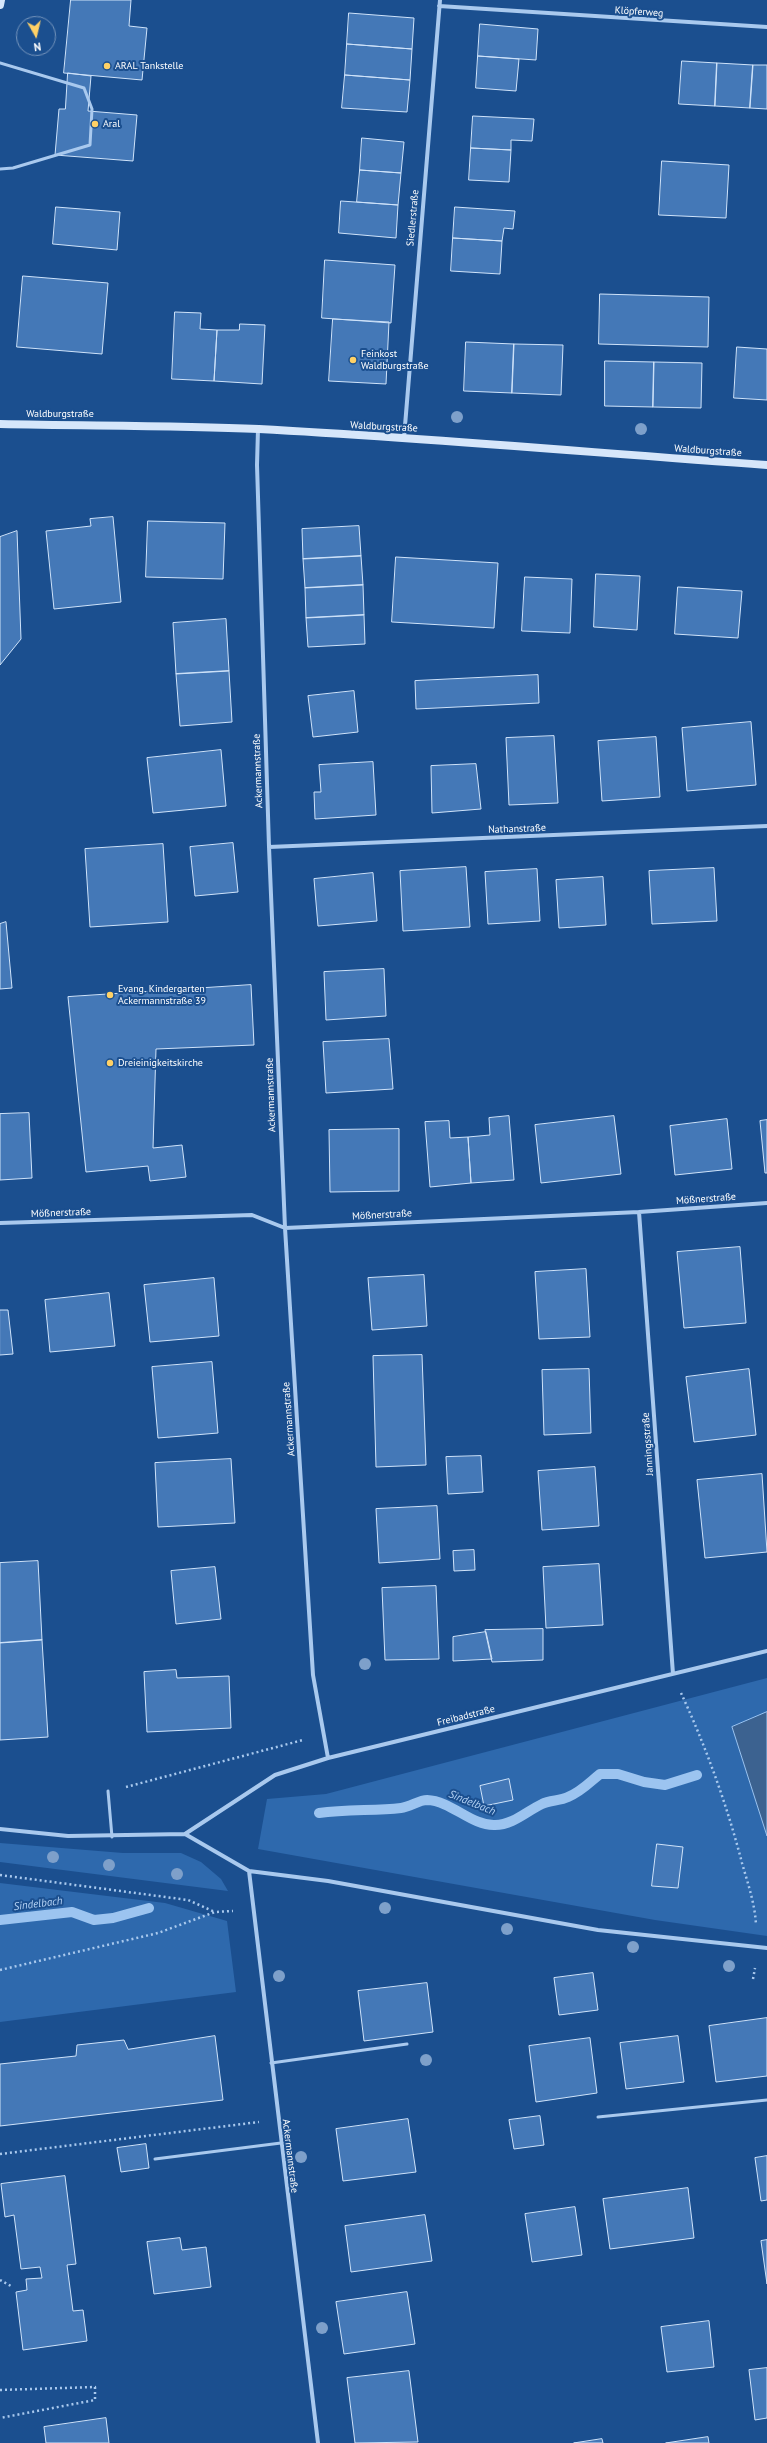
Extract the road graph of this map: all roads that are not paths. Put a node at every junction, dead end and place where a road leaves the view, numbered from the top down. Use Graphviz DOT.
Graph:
graph roads {
  1 [pos="1,0"];
  2 [pos="440,0"];
  3 [pos="0,5"];
  4 [pos="439,6"];
  5 [pos="767,27"];
  6 [pos="0,63"];
  7 [pos="0,169"];
  8 [pos="0,424"];
  9 [pos="258,429"];
  10 [pos="404,438"];
  11 [pos="767,465"];
  12 [pos="767,826"];
  13 [pos="268,848"];
  14 [pos="767,1203"];
  15 [pos="638,1212"];
  16 [pos="0,1223"];
  17 [pos="285,1228"];
  18 [pos="767,1651"];
  19 [pos="673,1674"];
  20 [pos="328,1758"];
  21 [pos="108,1791"];
  22 [pos="0,1829"];
  23 [pos="185,1834"];
  24 [pos="112,1837"];
  25 [pos="249,1871"];
  26 [pos="767,1948"];
  27 [pos="407,2044"];
  28 [pos="271,2063"];
  29 [pos="767,2100"];
  30 [pos="598,2118"];
  31 [pos="281,2143"];
  32 [pos="155,2159"];
  33 [pos="318,2443"];
  1 -- 3 [label="street"];
  2 -- 4 [label="street, Siedlerstraße"];
  4 -- 5 [label="street, Klöpferweg"];
  4 -- 10 [label="street, Siedlerstraße"];
  6 -- 7 [label="lane"];
  8 -- 9 [label="street, Waldburgstraße"];
  9 -- 10 [label="street, Waldburgstraße"];
  9 -- 13 [label="street, Ackermannstraße"];
  10 -- 11 [label="street, Waldburgstraße"];
  12 -- 13 [label="street, Nathanstraße"];
  13 -- 17 [label="street, Ackermannstraße"];
  14 -- 15 [label="street, Mößnerstraße"];
  15 -- 17 [label="street, Mößnerstraße"];
  15 -- 19 [label="street, Janningsstraße"];
  16 -- 17 [label="street, Mößnerstraße"];
  17 -- 20 [label="street, Ackermannstraße"];
  18 -- 19 [label="street, Freibadstraße"];
  19 -- 20 [label="street, Freibadstraße"];
  20 -- 23 [label="street, Freibadstraße"];
  21 -- 24 [label="lane"];
  22 -- 24 [label="street"];
  23 -- 24 [label="street"];
  23 -- 25 [label="street"];
  25 -- 26 [label="street"];
  25 -- 28 [label="street, Ackermannstraße"];
  27 -- 28 [label="lane"];
  28 -- 31 [label="street, Ackermannstraße"];
  29 -- 30 [label="lane"];
  31 -- 32 [label="lane"];
  31 -- 33 [label="street, Ackermannstraße"];
}
